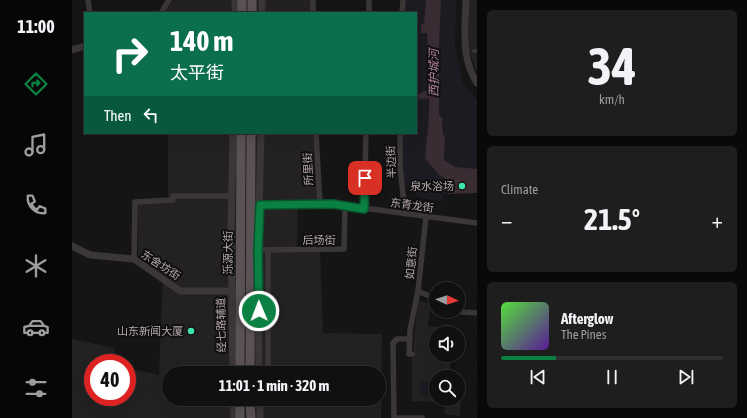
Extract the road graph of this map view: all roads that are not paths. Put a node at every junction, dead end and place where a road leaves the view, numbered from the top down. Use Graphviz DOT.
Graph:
graph roads {
  1 [pos="88,0"];
  2 [pos="169,0"];
  3 [pos="235,0"];
  4 [pos="242,0"];
  5 [pos="252,0"];
  6 [pos="262,0"];
  7 [pos="313,0"];
  8 [pos="369,0"];
  9 [pos="403,0"];
  10 [pos="466,0"];
  11 [pos="90,12"];
  12 [pos="162,12"];
  13 [pos="235,12"];
  14 [pos="242,12"];
  15 [pos="252,12"];
  16 [pos="262,12"];
  17 [pos="314,12"];
  18 [pos="369,12"];
  19 [pos="402,12"];
  20 [pos="84,46"];
  21 [pos="72,50"];
  22 [pos="477,83"];
  23 [pos="233,134"];
  24 [pos="240,134"];
  25 [pos="251,134"];
  26 [pos="261,134"];
  27 [pos="316,134"];
  28 [pos="366,134"];
  29 [pos="400,134"];
  30 [pos="232,196"];
  31 [pos="250,205"];
  32 [pos="260,205"];
  33 [pos="320,205"];
  34 [pos="345,206"];
  35 [pos="364,209"];
  36 [pos="405,214"];
  37 [pos="426,217"];
  38 [pos="477,223"];
  39 [pos="72,246"];
  40 [pos="254,250"];
  41 [pos="268,250"];
  42 [pos="134,259"];
  43 [pos="236,291"];
  44 [pos="418,291"];
  45 [pos="429,296"];
  46 [pos="465,312"];
  47 [pos="477,313"];
  48 [pos="410,339"];
  49 [pos="412,354"];
  50 [pos="233,366"];
  51 [pos="240,366"];
  52 [pos="250,366"];
  53 [pos="259,366"];
  54 [pos="268,366"];
  55 [pos="234,406"];
  56 [pos="240,406"];
  57 [pos="250,406"];
  58 [pos="260,406"];
  59 [pos="234,418"];
  60 [pos="240,418"];
  61 [pos="250,418"];
  62 [pos="260,418"];
  63 [pos="422,418"];
  1 -- 11 [label="street"];
  2 -- 12 [label="street"];
  3 -- 13 [label="street"];
  4 -- 14 [label="main road"];
  5 -- 15 [label="main road"];
  6 -- 16 [label="street"];
  7 -- 17 [label="street"];
  8 -- 18 [label="street"];
  9 -- 19 [label="street"];
  10 -- 22 [label="street"];
  20 -- 21 [label="street"];
  23 -- 30 [label="street, 经七路辅道"];
  24 -- 43 [label="main road, 泺源大街"];
  25 -- 31 [label="main road, 泺源大街"];
  26 -- 32 [label="street"];
  27 -- 33 [label="street, 所里街"];
  28 -- 35 [label="street"];
  29 -- 36 [label="street, 半边街"];
  30 -- 42 [label="street"];
  30 -- 43 [label="street, 经七路辅道"];
  31 -- 32 [label="street, 东青龙街"];
  31 -- 40 [label="main road, 泺源大街"];
  32 -- 33 [label="street, 东青龙街"];
  32 -- 40 [label="street"];
  33 -- 34 [label="street, 东青龙街"];
  34 -- 35 [label="street, 东青龙街"];
  34 -- 41 [label="street, 后场街"];
  35 -- 36 [label="street, 东青龙街"];
  36 -- 37 [label="street, 东青龙街"];
  37 -- 38 [label="street, 东青龙街"];
  37 -- 44 [label="street, 如意街"];
  39 -- 42 [label="street, 东舍坊街"];
  40 -- 41 [label="street, 后场街"];
  40 -- 52 [label="main road, 泺源大街"];
  40 -- 53 [label="street"];
  41 -- 54 [label="street"];
  42 -- 43 [label="street, 东舍坊街"];
  43 -- 50 [label="street, 经七路辅道"];
  43 -- 51 [label="main road, 泺源大街"];
  44 -- 45 [label="street, 如意街"];
  44 -- 48 [label="street"];
  46 -- 47 [label="street"];
  48 -- 49 [label="street"];
  48 -- 63 [label="street"];
  55 -- 59 [label="street"];
  56 -- 60 [label="main road"];
  57 -- 61 [label="main road"];
  58 -- 62 [label="street"];
}
